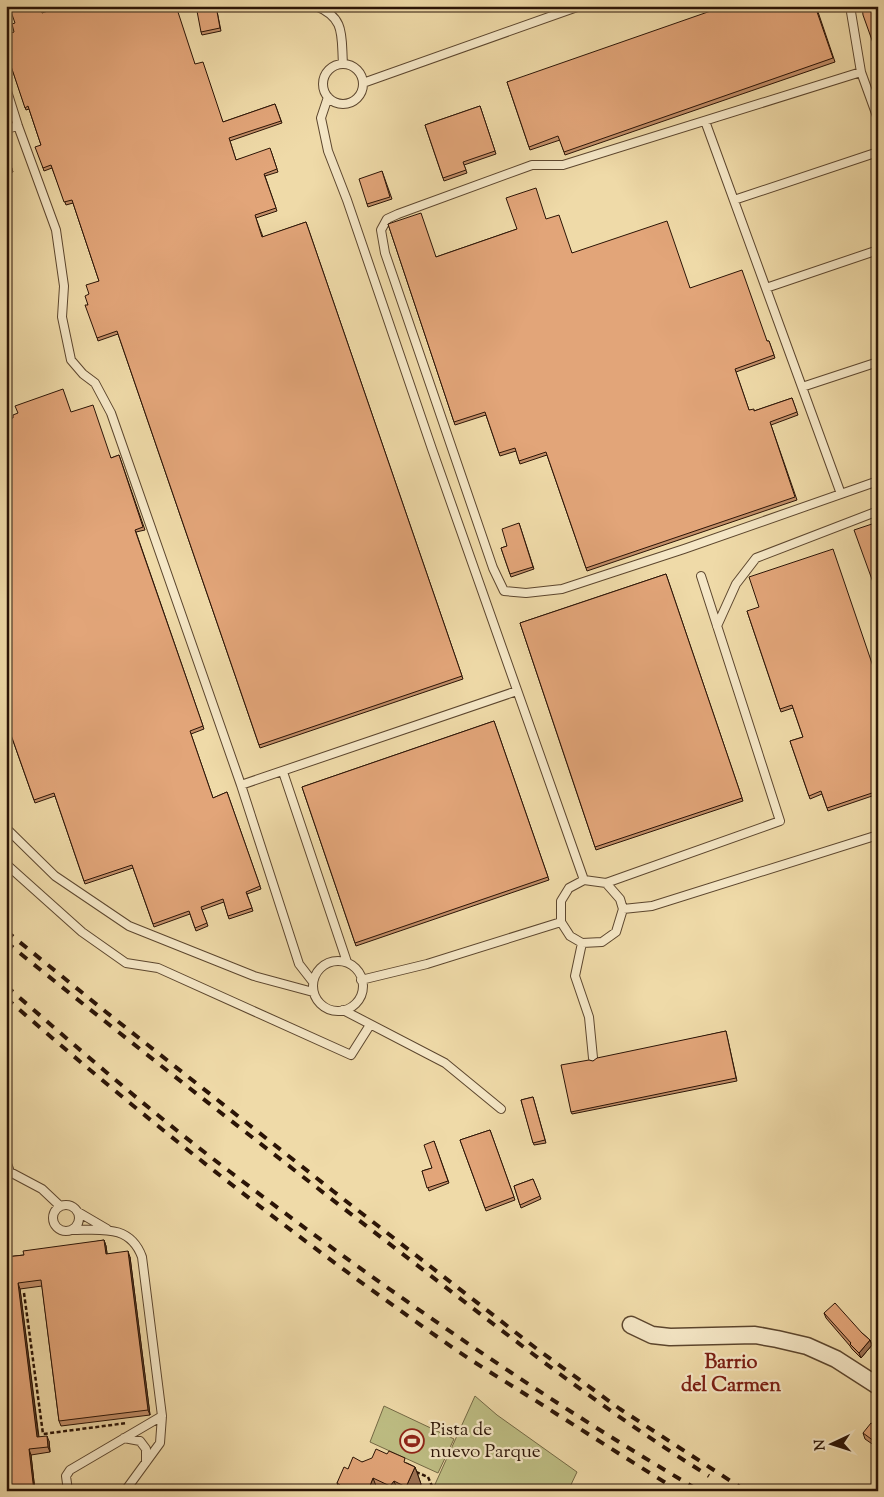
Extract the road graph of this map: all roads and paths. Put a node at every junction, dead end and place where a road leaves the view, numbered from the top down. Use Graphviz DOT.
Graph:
graph roads {
  1 [pos="316,6"];
  2 [pos="580,6"];
  3 [pos="850,6"];
  4 [pos="343,64"];
  5 [pos="861,72"];
  6 [pos="363,83"];
  7 [pos="6,88"];
  8 [pos="328,98"];
  9 [pos="878,119"];
  10 [pos="705,121"];
  11 [pos="18,126"];
  12 [pos="6,129"];
  13 [pos="878,152"];
  14 [pos="734,200"];
  15 [pos="878,250"];
  16 [pos="766,288"];
  17 [pos="878,362"];
  18 [pos="802,387"];
  19 [pos="878,481"];
  20 [pos="841,494"];
  21 [pos="878,511"];
  22 [pos="701,576"];
  23 [pos="718,626"];
  24 [pos="517,690"];
  25 [pos="283,772"];
  26 [pos="241,785"];
  27 [pos="6,828"];
  28 [pos="878,835"];
  29 [pos="6,864"];
  30 [pos="584,880"];
  31 [pos="606,883"];
  32 [pos="623,910"];
  33 [pos="560,922"];
  34 [pos="582,943"];
  35 [pos="347,962"];
  36 [pos="361,980"];
  37 [pos="313,982"];
  38 [pos="313,992"];
  39 [pos="343,1010"];
  40 [pos="370,1025"];
  41 [pos="593,1058"];
  42 [pos="501,1109"];
  43 [pos="6,1161"];
  44 [pos="60,1206"];
  45 [pos="78,1212"];
  46 [pos="72,1230"];
  47 [pos="109,1230"];
  48 [pos="24,1293"];
  49 [pos="631,1325"];
  50 [pos="878,1386"];
  51 [pos="162,1416"];
  52 [pos="128,1423"];
  53 [pos="124,1438"];
  54 [pos="146,1462"];
  55 [pos="415,1471"];
  56 [pos="68,1491"];
  57 [pos="125,1491"];
  58 [pos="430,1491"];
  1 -- 4 [label="lane"];
  2 -- 6 [label="lane"];
  3 -- 5 [label="lane"];
  4 -- 6 [label="lane"];
  4 -- 8 [label="lane"];
  5 -- 9 [label="lane"];
  5 -- 10 [label="lane"];
  6 -- 8 [label="lane"];
  7 -- 11 [label="lane"];
  8 -- 24 [label="lane"];
  10 -- 14 [label="lane"];
  10 -- 20 [label="lane"];
  11 -- 12 [label="lane"];
  11 -- 26 [label="lane"];
  13 -- 14 [label="lane"];
  14 -- 16 [label="lane"];
  15 -- 16 [label="lane"];
  16 -- 18 [label="lane"];
  17 -- 18 [label="lane"];
  18 -- 20 [label="lane"];
  19 -- 20 [label="lane"];
  21 -- 23 [label="lane"];
  22 -- 23 [label="lane"];
  23 -- 31 [label="lane"];
  24 -- 25 [label="lane"];
  24 -- 30 [label="lane"];
  25 -- 26 [label="lane"];
  25 -- 35 [label="lane"];
  26 -- 37 [label="lane"];
  27 -- 38 [label="lane"];
  28 -- 32 [label="lane"];
  29 -- 40 [label="lane"];
  30 -- 31 [label="lane"];
  30 -- 33 [label="lane"];
  31 -- 32 [label="lane"];
  32 -- 34 [label="lane"];
  33 -- 34 [label="lane"];
  33 -- 36 [label="lane"];
  34 -- 41 [label="lane"];
  35 -- 36 [label="lane"];
  35 -- 37 [label="lane"];
  36 -- 39 [label="lane"];
  37 -- 38 [label="lane"];
  38 -- 39 [label="lane"];
  39 -- 40 [label="lane"];
  40 -- 42 [label="lane"];
  43 -- 44 [label="lane"];
  44 -- 45 [label="lane"];
  44 -- 46 [label="lane"];
  45 -- 46 [label="lane"];
  45 -- 47 [label="lane"];
  46 -- 47 [label="lane"];
  47 -- 51 [label="lane"];
  48 -- 52 [label="path"];
  49 -- 50 [label="street"];
  51 -- 53 [label="lane"];
  51 -- 54 [label="lane"];
  53 -- 54 [label="lane"];
  53 -- 56 [label="lane"];
  54 -- 57 [label="lane"];
  55 -- 58 [label="path"];
}
